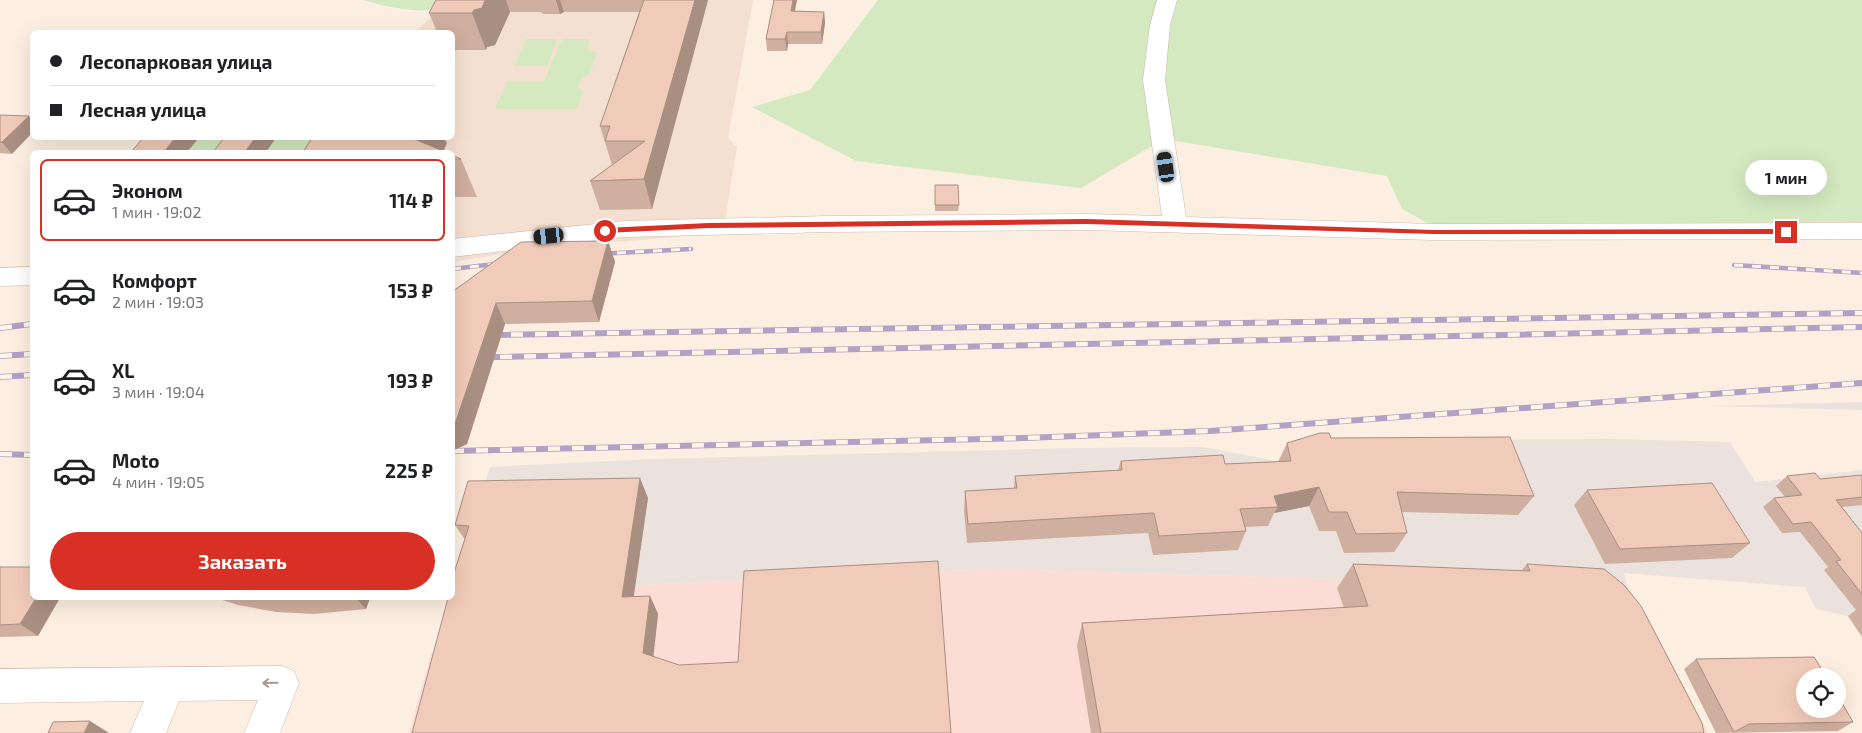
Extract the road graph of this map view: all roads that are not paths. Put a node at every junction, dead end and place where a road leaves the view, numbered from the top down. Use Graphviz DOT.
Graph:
graph roads {
  1 [pos="1167,0"];
  2 [pos="1174,225"];
  3 [pos="1862,231"];
  4 [pos="455,248"];
  5 [pos="30,276"];
  6 [pos="0,277"];
  7 [pos="169,684"];
  8 [pos="0,686"];
  9 [pos="148,733"];
  10 [pos="262,733"];
  1 -- 2 [label="street"];
  2 -- 3 [label="street"];
  2 -- 4 [label="street"];
  5 -- 6 [label="street"];
  7 -- 8 [label="street"];
  7 -- 9 [label="street"];
  10 -- 7 [label="street, one-way"];
}
